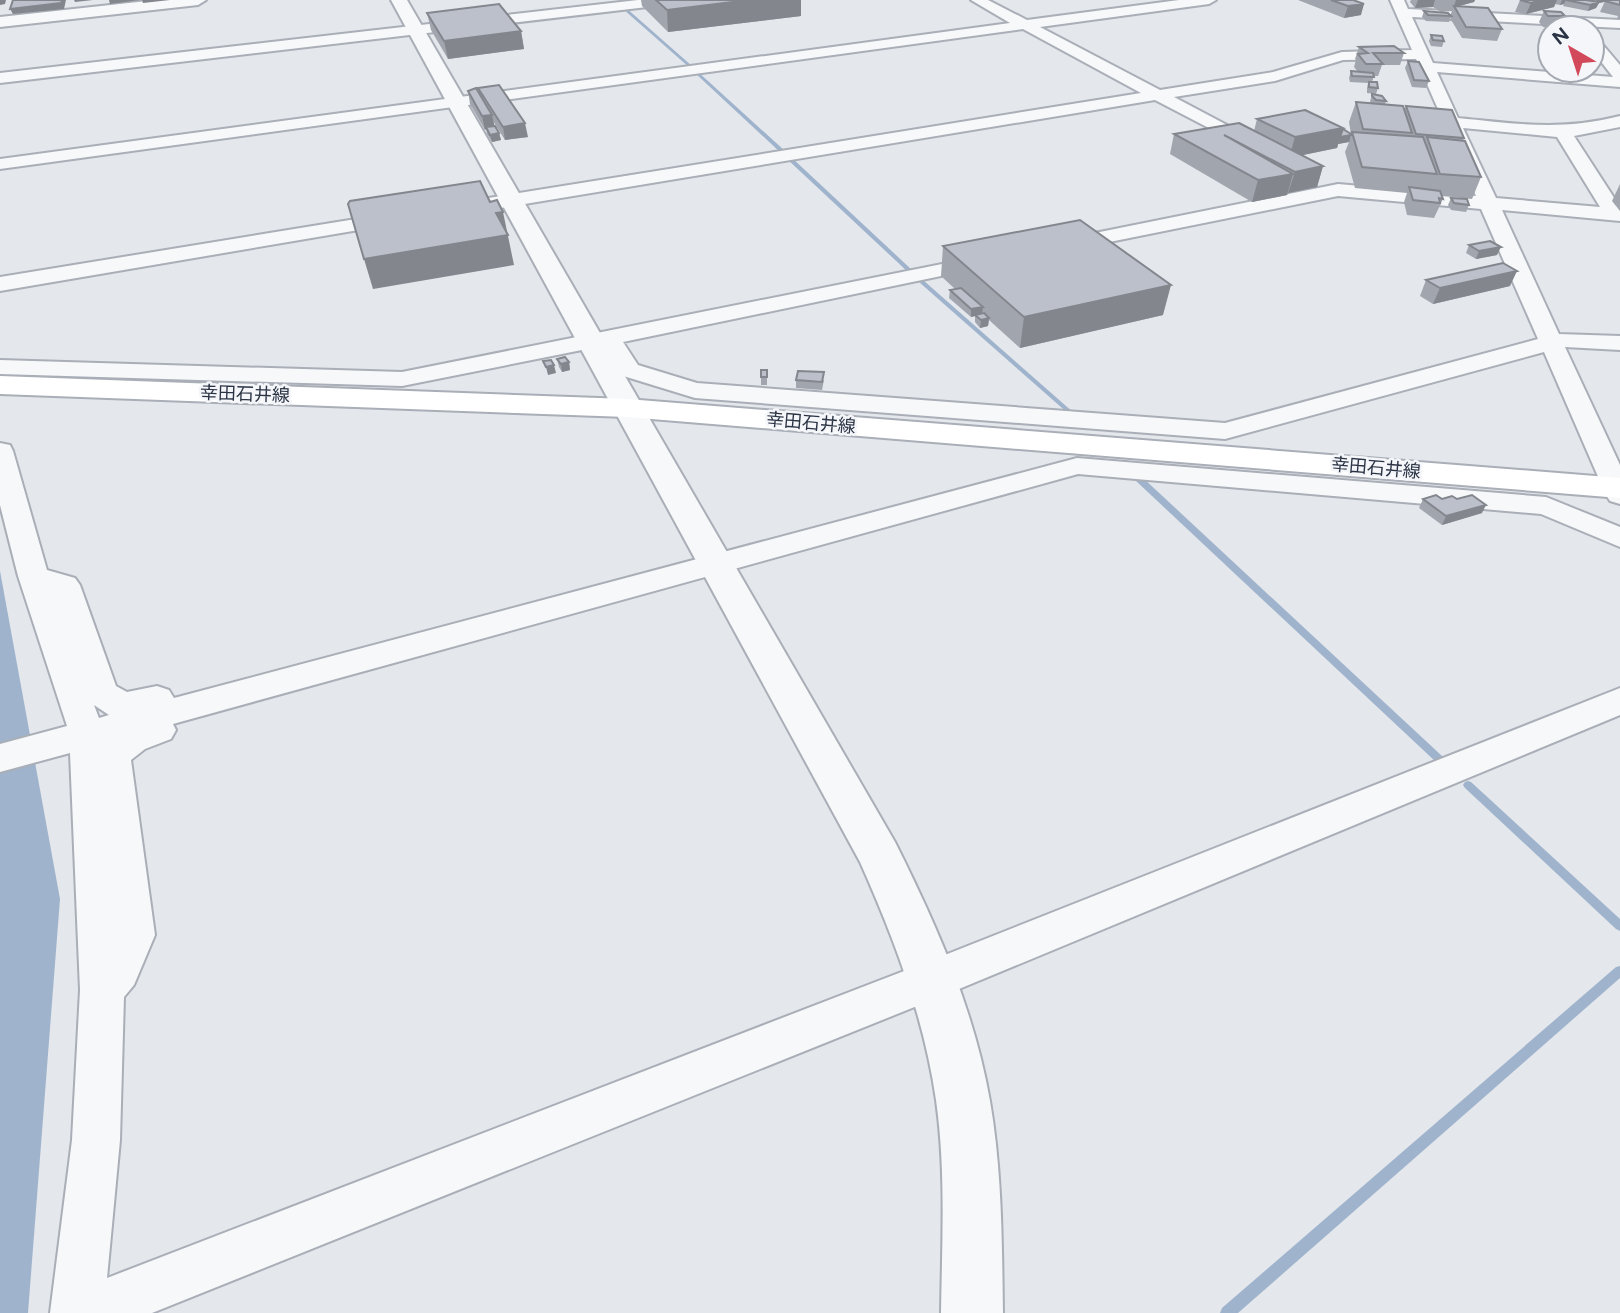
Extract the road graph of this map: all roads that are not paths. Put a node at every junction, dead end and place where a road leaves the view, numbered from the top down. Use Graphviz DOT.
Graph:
graph roads {
  1 [pos="198,0"];
  2 [pos="398,0"];
  3 [pos="673,0"];
  4 [pos="978,0"];
  5 [pos="1209,0"];
  6 [pos="1397,0"];
  7 [pos="1559,6"];
  8 [pos="1405,13"];
  9 [pos="0,22"];
  10 [pos="1536,22"];
  11 [pos="1620,23"];
  12 [pos="1024,25"];
  13 [pos="414,30"];
  14 [pos="1606,58"];
  15 [pos="1425,60"];
  16 [pos="1620,75"];
  17 [pos="0,78"];
  18 [pos="1620,82"];
  19 [pos="1157,95"];
  20 [pos="456,101"];
  21 [pos="1620,121"];
  22 [pos="1451,122"];
  23 [pos="1561,130"];
  24 [pos="1611,131"];
  25 [pos="1266,152"];
  26 [pos="0,164"];
  27 [pos="1314,178"];
  28 [pos="1338,190"];
  29 [pos="512,200"];
  30 [pos="1489,204"];
  31 [pos="458,209"];
  32 [pos="417,215"];
  33 [pos="1618,215"];
  34 [pos="1041,250"];
  35 [pos="1014,256"];
  36 [pos="0,284"];
  37 [pos="599,339"];
  38 [pos="1550,343"];
  39 [pos="1620,344"];
  40 [pos="0,367"];
  41 [pos="0,385"];
  42 [pos="627,408"];
  43 [pos="1591,432"];
  44 [pos="1620,444"];
  45 [pos="0,451"];
  46 [pos="1619,490"];
  47 [pos="1620,538"];
  48 [pos="717,566"];
  49 [pos="33,576"];
  50 [pos="412,647"];
  51 [pos="1620,701"];
  52 [pos="87,734"];
  53 [pos="0,758"];
  54 [pos="932,980"];
  55 [pos="102,990"];
  56 [pos="76,1313"];
  57 [pos="86,1313"];
  58 [pos="972,1313"];
  1 -- 9 [label="street"];
  2 -- 13 [label="street"];
  3 -- 13 [label="street"];
  4 -- 12 [label="street"];
  5 -- 12 [label="street"];
  6 -- 8 [label="street"];
  7 -- 11 [label="street"];
  8 -- 10 [label="street"];
  8 -- 15 [label="street"];
  12 -- 19 [label="street"];
  12 -- 20 [label="street"];
  13 -- 17 [label="street"];
  13 -- 20 [label="street"];
  14 -- 16 [label="street"];
  15 -- 18 [label="street"];
  15 -- 19 [label="street"];
  15 -- 22 [label="street"];
  19 -- 25 [label="street"];
  19 -- 29 [label="street"];
  20 -- 26 [label="street"];
  20 -- 29 [label="street"];
  21 -- 24 [label="street"];
  22 -- 23 [label="street"];
  22 -- 30 [label="street"];
  23 -- 24 [label="street"];
  23 -- 33 [label="street"];
  27 -- 28 [label="street"];
  28 -- 30 [label="street"];
  28 -- 34 [label="street"];
  29 -- 31 [label="street"];
  29 -- 37 [label="street"];
  30 -- 33 [label="street"];
  30 -- 38 [label="street"];
  32 -- 36 [label="street"];
  35 -- 37 [label="street"];
  37 -- 38 [label="street"];
  37 -- 40 [label="street"];
  37 -- 42 [label="street"];
  38 -- 39 [label="street"];
  38 -- 43 [label="street"];
  41 -- 42 [label="main road, 幸田石井線"];
  42 -- 46 [label="main road, 幸田石井線"];
  42 -- 48 [label="street"];
  43 -- 44 [label="street"];
  43 -- 46 [label="street"];
  45 -- 49 [label="street"];
  47 -- 48 [label="street"];
  48 -- 50 [label="street"];
  48 -- 54 [label="street"];
  49 -- 50 [label="street"];
  49 -- 52 [label="street"];
  50 -- 52 [label="street"];
  50 -- 55 [label="street"];
  51 -- 54 [label="street"];
  52 -- 53 [label="street"];
  52 -- 55 [label="street"];
  54 -- 57 [label="street"];
  54 -- 58 [label="street"];
  55 -- 56 [label="street"];
}
